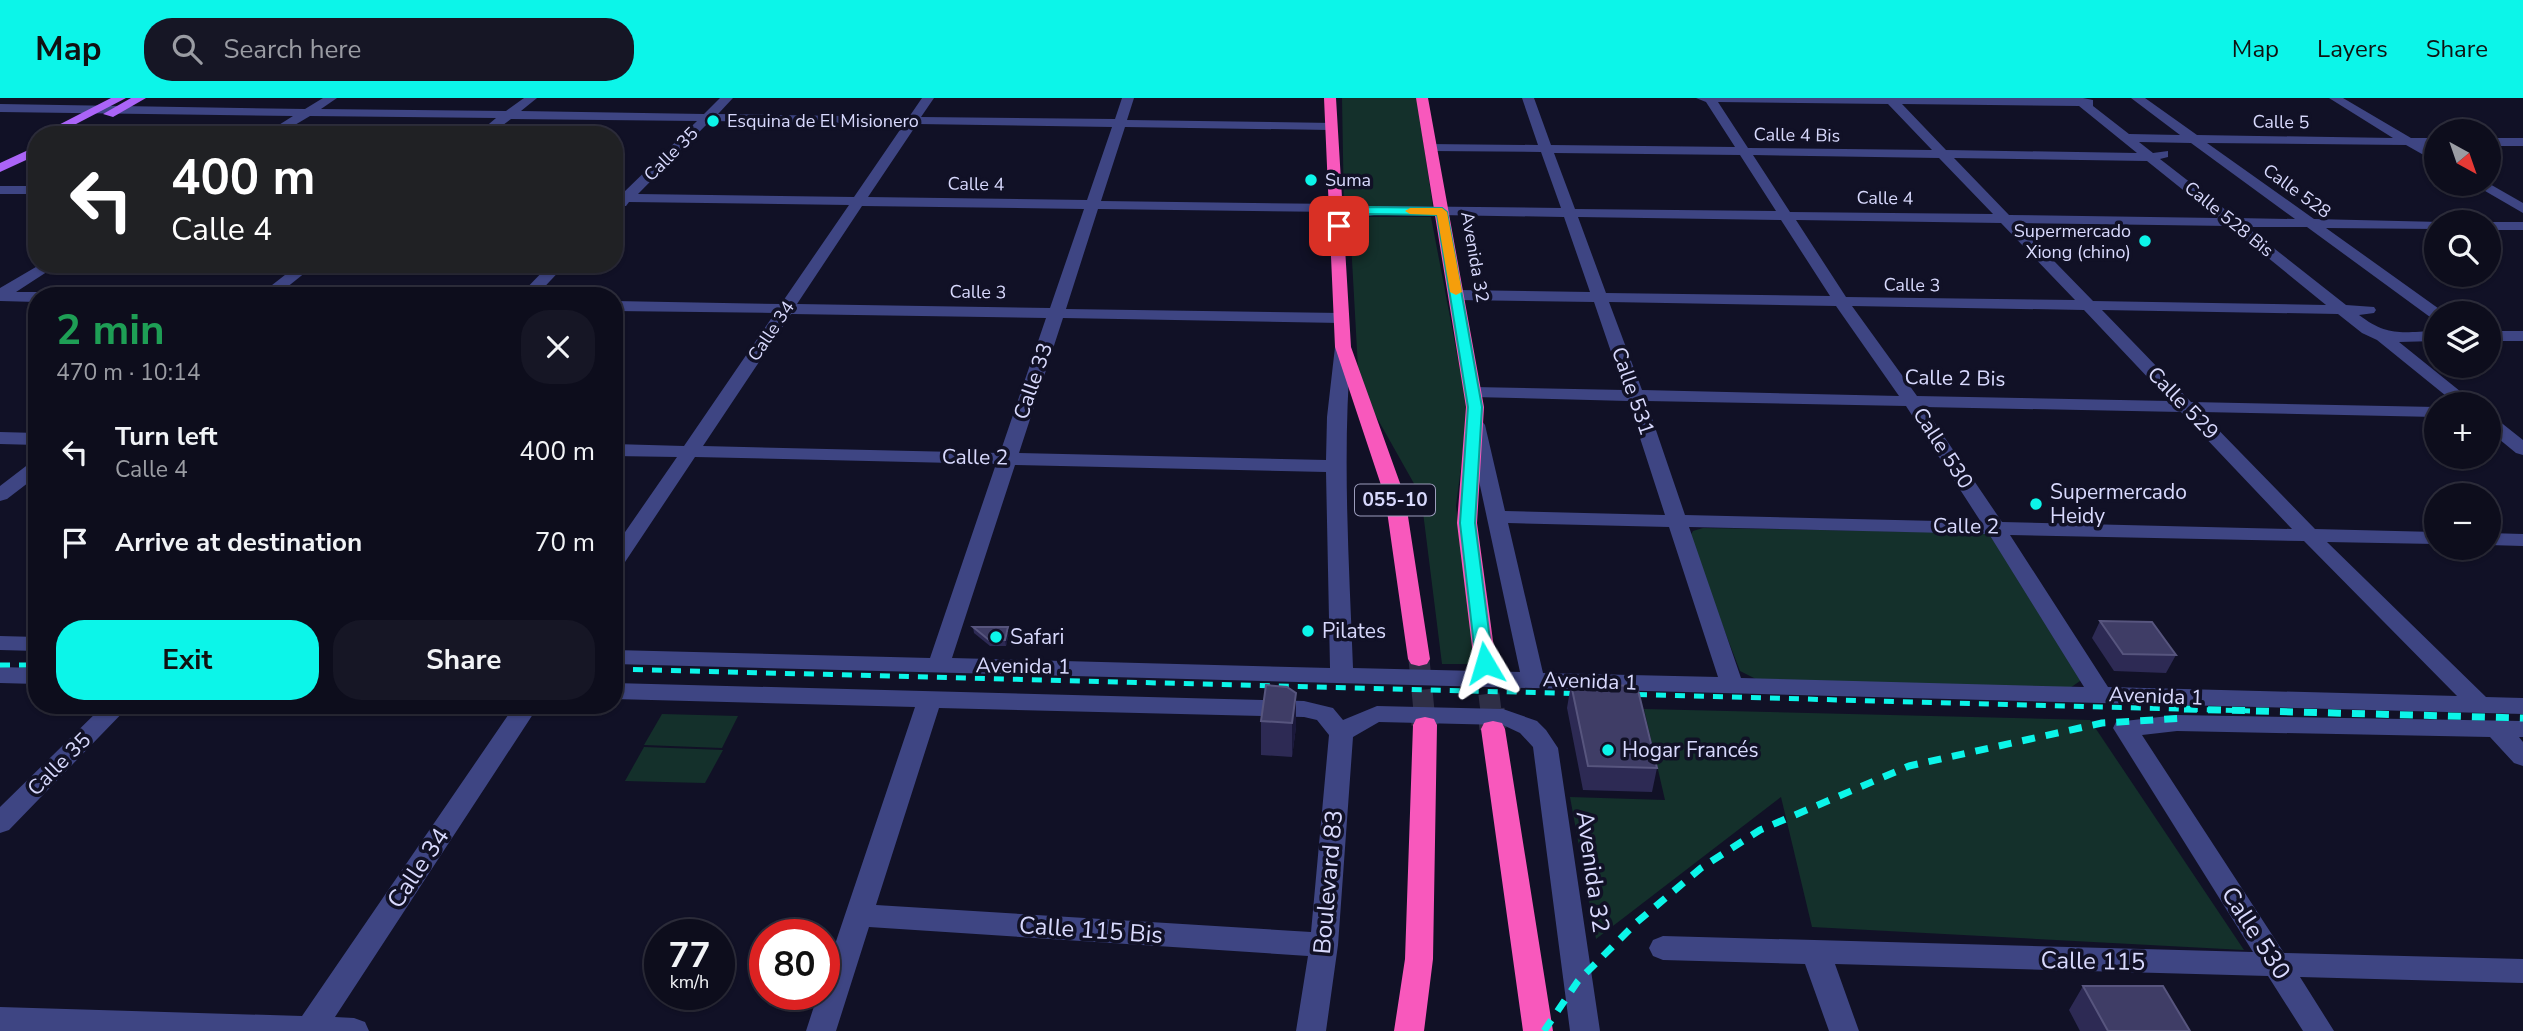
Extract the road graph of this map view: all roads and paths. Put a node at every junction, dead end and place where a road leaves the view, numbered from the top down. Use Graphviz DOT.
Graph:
graph roads {
  1 [pos="140,98"];
  2 [pos="331,98"];
  3 [pos="531,98"];
  4 [pos="727,98"];
  5 [pos="928,98"];
  6 [pos="1128,98"];
  7 [pos="1330,98"];
  8 [pos="1422,98"];
  9 [pos="1528,98"];
  10 [pos="1700,98"];
  11 [pos="1710,98"];
  12 [pos="2137,98"];
  13 [pos="2335,98"];
  14 [pos="1890,99"];
  15 [pos="2087,101"];
  16 [pos="118,104"];
  17 [pos="0,108"];
  18 [pos="96,110"];
  19 [pos="307,112"];
  20 [pos="508,115"];
  21 [pos="707,118"];
  22 [pos="912,121"];
  23 [pos="1119,123"];
  24 [pos="63,126"];
  25 [pos="81,126"];
  26 [pos="284,126"];
  27 [pos="494,126"];
  28 [pos="1330,126"];
  29 [pos="2126,138"];
  30 [pos="2142,138"];
  31 [pos="2193,139"];
  32 [pos="2407,141"];
  33 [pos="2424,142"];
  34 [pos="2501,142"];
  35 [pos="2523,142"];
  36 [pos="28,143"];
  37 [pos="1431,147"];
  38 [pos="1545,149"];
  39 [pos="2424,151"];
  40 [pos="1745,152"];
  41 [pos="28,154"];
  42 [pos="1944,155"];
  43 [pos="2157,155"];
  44 [pos="0,157"];
  45 [pos="0,168"];
  46 [pos="0,190"];
  47 [pos="28,190"];
  48 [pos="623,195"];
  49 [pos="2501,196"];
  50 [pos="623,198"];
  51 [pos="858,201"];
  52 [pos="1092,204"];
  53 [pos="1338,208"];
  54 [pos="2523,209"];
  55 [pos="1442,212"];
  56 [pos="1569,214"];
  57 [pos="1787,216"];
  58 [pos="2005,219"];
  59 [pos="2234,223"];
  60 [pos="2252,223"];
  61 [pos="2308,223"];
  62 [pos="2424,225"];
  63 [pos="1339,226"];
  64 [pos="2501,226"];
  65 [pos="2523,226"];
  66 [pos="37,273"];
  67 [pos="297,273"];
  68 [pos="550,273"];
  69 [pos="278,287"];
  70 [pos="536,287"];
  71 [pos="1457,295"];
  72 [pos="0,296"];
  73 [pos="28,297"];
  74 [pos="1600,299"];
  75 [pos="1842,303"];
  76 [pos="2424,305"];
  77 [pos="623,306"];
  78 [pos="2092,307"];
  79 [pos="786,309"];
  80 [pos="2368,310"];
  81 [pos="2344,311"];
  82 [pos="1056,313"];
  83 [pos="1341,318"];
  84 [pos="2424,336"];
  85 [pos="2501,336"];
  86 [pos="2383,337"];
  87 [pos="2523,337"];
  88 [pos="1343,347"];
  89 [pos="1473,392"];
  90 [pos="2452,392"];
  91 [pos="1635,395"];
  92 [pos="1911,400"];
  93 [pos="2187,407"];
  94 [pos="2424,412"];
  95 [pos="1476,425"];
  96 [pos="2501,431"];
  97 [pos="0,438"];
  98 [pos="28,439"];
  99 [pos="2523,449"];
  100 [pos="623,450"];
  101 [pos="690,451"];
  102 [pos="1008,457"];
  103 [pos="1335,466"];
  104 [pos="28,474"];
  105 [pos="0,495"];
  106 [pos="1496,517"];
  107 [pos="1677,522"];
  108 [pos="1994,527"];
  109 [pos="2310,536"];
  110 [pos="2424,538"];
  111 [pos="2501,539"];
  112 [pos="2523,540"];
  113 [pos="623,551"];
  114 [pos="0,643"];
  115 [pos="28,644"];
  116 [pos="623,657"];
  117 [pos="1419,659"];
  118 [pos="1485,663"];
  119 [pos="939,664"];
  120 [pos="1342,674"];
  121 [pos="0,676"];
  122 [pos="28,676"];
  123 [pos="1533,679"];
  124 [pos="1732,685"];
  125 [pos="623,691"];
  126 [pos="2101,695"];
  127 [pos="930,699"];
  128 [pos="2480,705"];
  129 [pos="2523,706"];
  130 [pos="109,714"];
  131 [pos="521,714"];
  132 [pos="1425,725"];
  133 [pos="2496,728"];
  134 [pos="1493,729"];
  135 [pos="2125,729"];
  136 [pos="2523,729"];
  137 [pos="1341,734"];
  138 [pos="2523,757"];
  139 [pos="0,823"];
  140 [pos="859,915"];
  141 [pos="1324,945"];
  142 [pos="1663,948"];
  143 [pos="1816,953"];
  144 [pos="2277,965"];
  145 [pos="2523,971"];
  146 [pos="0,1020"];
  147 [pos="309,1030"];
  148 [pos="354,1031"];
  149 [pos="821,1031"];
  150 [pos="1311,1031"];
  151 [pos="1409,1031"];
  152 [pos="1538,1031"];
  153 [pos="1586,1031"];
  154 [pos="1844,1031"];
  155 [pos="2319,1031"];
  1 -- 16 [label="main road"];
  2 -- 19 [label="street"];
  3 -- 20 [label="street"];
  4 -- 21 [label="street, Calle 35"];
  5 -- 22 [label="street, Calle 34"];
  6 -- 23 [label="street, Calle 33"];
  7 -- 28 [label="highway, 055-10"];
  8 -- 37 [label="highway, Avenida 32"];
  9 -- 38 [label="street, Calle 531"];
  10 -- 11 [label="street"];
  11 -- 14 [label="street"];
  11 -- 40 [label="street, Calle 530"];
  12 -- 31 [label="street, Calle 528"];
  13 -- 32 [label="street"];
  14 -- 15 [label="street"];
  14 -- 42 [label="street, Calle 529"];
  15 -- 29 [label="street, Calle 528 Bis"];
  15 -- 30 [label="street, Calle 528 Bis"];
  16 -- 18 [label="street"];
  16 -- 19 [label="street"];
  16 -- 25 [label="main road"];
  17 -- 18 [label="street"];
  18 -- 24 [label="main road"];
  19 -- 20 [label="street"];
  19 -- 26 [label="street"];
  20 -- 21 [label="street"];
  20 -- 27 [label="street"];
  21 -- 22 [label="street"];
  21 -- 48 [label="street, Calle 35"];
  22 -- 23 [label="street"];
  22 -- 51 [label="street, Calle 34"];
  23 -- 28 [label="street"];
  23 -- 52 [label="street, Calle 33"];
  28 -- 53 [label="highway, 055-10"];
  29 -- 30 [label="street, Calle 5"];
  29 -- 43 [label="street, Calle 528 Bis"];
  30 -- 31 [label="street, Calle 5"];
  30 -- 43 [label="street, Calle 528 Bis"];
  31 -- 32 [label="street, Calle 5"];
  31 -- 61 [label="street, Calle 528"];
  32 -- 33 [label="street, Calle 5"];
  32 -- 39 [label="street"];
  34 -- 35 [label="street"];
  36 -- 44 [label="main road"];
  37 -- 38 [label="street, Calle 4 Bis"];
  37 -- 55 [label="highway, Avenida 32"];
  38 -- 40 [label="street, Calle 4 Bis"];
  38 -- 56 [label="street, Calle 531"];
  40 -- 42 [label="street, Calle 4 Bis"];
  40 -- 57 [label="street, Calle 530"];
  41 -- 45 [label="main road"];
  42 -- 43 [label="street, Calle 4 Bis"];
  42 -- 58 [label="street, Calle 529"];
  43 -- 59 [label="street, Calle 528 Bis"];
  43 -- 60 [label="street, Calle 528 Bis"];
  46 -- 47 [label="street"];
  49 -- 54 [label="street"];
  50 -- 51 [label="street, Calle 4"];
  51 -- 52 [label="street, Calle 4"];
  51 -- 79 [label="street, Calle 34"];
  52 -- 53 [label="street, Calle 4"];
  52 -- 82 [label="street, Calle 33"];
  53 -- 63 [label="highway, 055-10"];
  55 -- 56 [label="street, Calle 4"];
  55 -- 63 [label="street, Calle 4"];
  55 -- 71 [label="highway, Avenida 32"];
  56 -- 57 [label="street, Calle 4"];
  56 -- 74 [label="street, Calle 531"];
  57 -- 58 [label="street, Calle 4"];
  57 -- 75 [label="street, Calle 530"];
  58 -- 59 [label="street, Calle 4"];
  58 -- 78 [label="street, Calle 529"];
  59 -- 60 [label="street, Calle 4"];
  59 -- 81 [label="street, Calle 528 Bis"];
  60 -- 61 [label="street, Calle 4"];
  60 -- 80 [label="street, Calle 528 Bis"];
  61 -- 62 [label="street, Calle 4"];
  61 -- 76 [label="street, Calle 528"];
  63 -- 83 [label="highway, 055-10"];
  64 -- 65 [label="street"];
  66 -- 72 [label="street"];
  67 -- 69 [label="street"];
  68 -- 70 [label="street"];
  71 -- 74 [label="street, Calle 3"];
  71 -- 89 [label="highway, Avenida 32"];
  72 -- 73 [label="street"];
  74 -- 75 [label="street, Calle 3"];
  74 -- 91 [label="street, Calle 531"];
  75 -- 78 [label="street, Calle 3"];
  75 -- 92 [label="street, Calle 530"];
  77 -- 79 [label="street, Calle 3"];
  78 -- 81 [label="street, Calle 3"];
  78 -- 93 [label="street, Calle 529"];
  79 -- 82 [label="street, Calle 3"];
  79 -- 101 [label="street, Calle 34"];
  80 -- 81 [label="street, Calle 3"];
  80 -- 86 [label="street, Calle 528 Bis"];
  81 -- 86 [label="street, Calle 528 Bis"];
  82 -- 83 [label="street, Calle 3"];
  82 -- 102 [label="street, Calle 33"];
  83 -- 88 [label="highway, 055-10"];
  84 -- 86 [label="street"];
  85 -- 87 [label="street"];
  86 -- 90 [label="street, Calle 528 Bis"];
  88 -- 103 [label="street"];
  88 -- 117 [label="highway, 055-10"];
  89 -- 91 [label="street, Calle 2 Bis"];
  89 -- 95 [label="highway, Avenida 32"];
  91 -- 92 [label="street, Calle 2 Bis"];
  91 -- 107 [label="street, Calle 531"];
  92 -- 93 [label="street, Calle 2 Bis"];
  92 -- 108 [label="street, Calle 530"];
  93 -- 94 [label="street, Calle 2 Bis"];
  93 -- 109 [label="street, Calle 529"];
  95 -- 106 [label="street, Avenida 32"];
  95 -- 118 [label="highway, Avenida 32"];
  96 -- 99 [label="street"];
  97 -- 98 [label="street"];
  100 -- 101 [label="street, Calle 2"];
  101 -- 102 [label="street, Calle 2"];
  101 -- 113 [label="street, Calle 34"];
  102 -- 103 [label="street, Calle 2"];
  102 -- 119 [label="street, Calle 33"];
  103 -- 120 [label="street"];
  104 -- 105 [label="street"];
  106 -- 107 [label="street, Calle 2"];
  106 -- 123 [label="street, Avenida 32"];
  107 -- 108 [label="street, Calle 2"];
  107 -- 124 [label="street, Calle 531"];
  108 -- 109 [label="street, Calle 2"];
  108 -- 126 [label="street, Calle 530"];
  109 -- 110 [label="street, Calle 2"];
  109 -- 128 [label="street, Calle 529"];
  111 -- 112 [label="street"];
  114 -- 115 [label="street"];
  116 -- 119 [label="street, Avenida 1"];
  119 -- 120 [label="street, Avenida 1"];
  120 -- 123 [label="street, Avenida 1"];
  121 -- 122 [label="street"];
  123 -- 124 [label="street, Avenida 1"];
  124 -- 126 [label="street, Avenida 1"];
  125 -- 127 [label="street, Avenida 1"];
  126 -- 128 [label="street, Avenida 1"];
  127 -- 137 [label="street, Avenida 1"];
  127 -- 140 [label="street"];
  128 -- 129 [label="street, Avenida 1"];
  130 -- 139 [label="street, Calle 35"];
  131 -- 147 [label="street, Calle 34"];
  132 -- 151 [label="highway"];
  133 -- 135 [label="street, Avenida 1"];
  133 -- 136 [label="street, Avenida 1"];
  133 -- 138 [label="street"];
  134 -- 152 [label="highway"];
  135 -- 144 [label="street, Calle 530"];
  137 -- 141 [label="street, Boulevard 83"];
  137 -- 153 [label="street, Avenida 32"];
  140 -- 141 [label="street, Calle 115 Bis"];
  140 -- 149 [label="street"];
  141 -- 150 [label="street, Boulevard 83"];
  142 -- 143 [label="street, Calle 115"];
  143 -- 144 [label="street, Calle 115"];
  143 -- 154 [label="street"];
  144 -- 145 [label="street, Calle 115"];
  144 -- 155 [label="street, Calle 530"];
  146 -- 147 [label="street"];
  147 -- 148 [label="street"];
}
